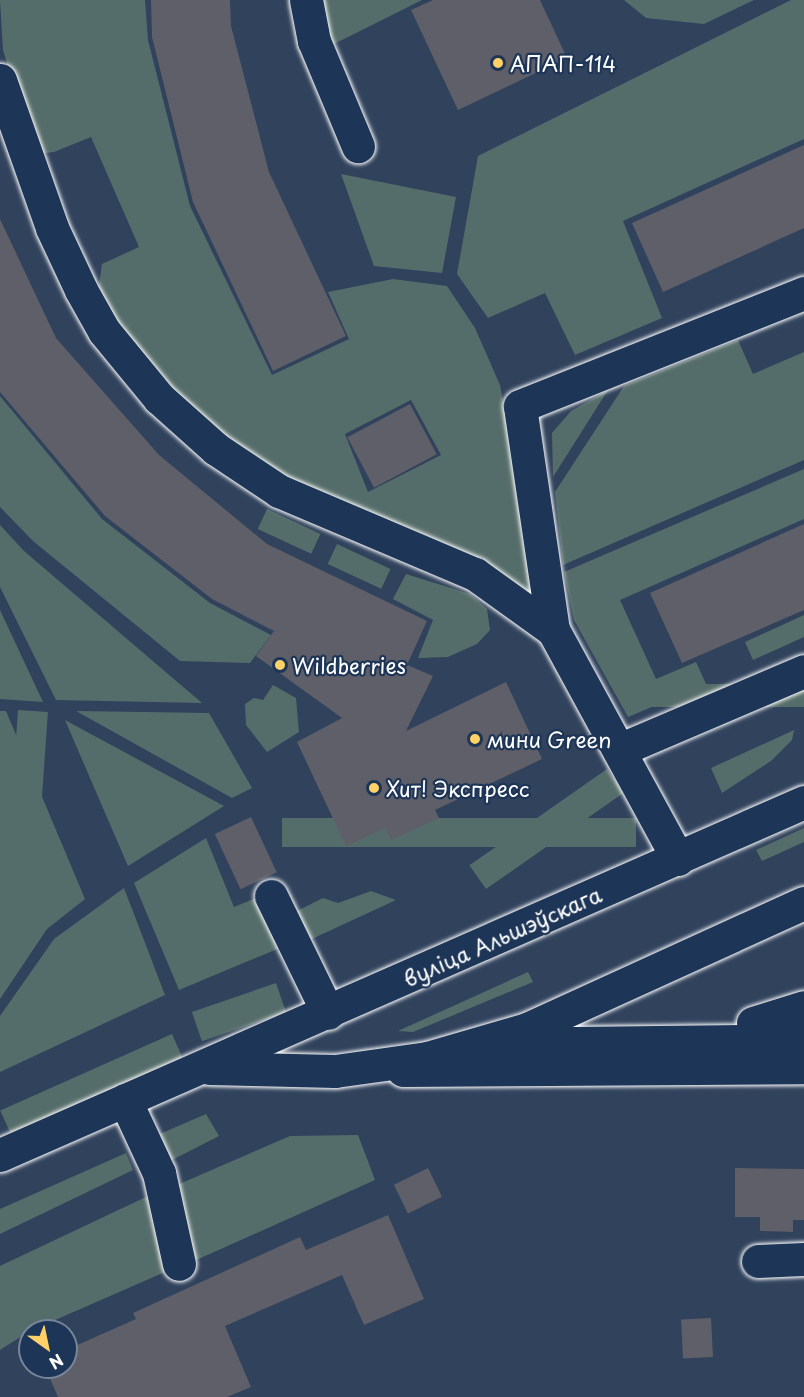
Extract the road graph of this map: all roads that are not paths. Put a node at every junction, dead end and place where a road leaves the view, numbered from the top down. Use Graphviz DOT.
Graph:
graph roads {
  1 [pos="306,0"];
  2 [pos="0,80"];
  3 [pos="358,146"];
  4 [pos="804,292"];
  5 [pos="553,630"];
  6 [pos="804,671"];
  7 [pos="620,750"];
  8 [pos="804,802"];
  9 [pos="678,859"];
  10 [pos="271,896"];
  11 [pos="804,903"];
  12 [pos="804,1007"];
  13 [pos="328,1013"];
  14 [pos="804,1021"];
  15 [pos="753,1023"];
  16 [pos="504,1036"];
  17 [pos="804,1040"];
  18 [pos="471,1044"];
  19 [pos="804,1054"];
  20 [pos="427,1058"];
  21 [pos="804,1067"];
  22 [pos="198,1068"];
  23 [pos="335,1071"];
  24 [pos="125,1100"];
  25 [pos="0,1155"];
  26 [pos="804,1259"];
  27 [pos="758,1261"];
  28 [pos="179,1264"];
  1 -- 3 [label="main road"];
  2 -- 5 [label="main road"];
  4 -- 5 [label="main road"];
  5 -- 7 [label="main road"];
  6 -- 7 [label="main road"];
  7 -- 9 [label="main road"];
  8 -- 9 [label="main road, вуліца Альшэўскага"];
  9 -- 13 [label="main road, вуліца Альшэўскага"];
  10 -- 13 [label="main road"];
  11 -- 16 [label="main road, вуліца Альшэўскага"];
  12 -- 15 [label="main road"];
  13 -- 22 [label="main road, вуліца Альшэўскага"];
  14 -- 15 [label="main road"];
  15 -- 16 [label="main road"];
  16 -- 18 [label="main road, вуліца Альшэўскага"];
  17 -- 18 [label="main road"];
  18 -- 20 [label="main road, вуліца Альшэўскага"];
  19 -- 20 [label="main road"];
  20 -- 23 [label="main road, вуліца Альшэўскага"];
  21 -- 23 [label="main road"];
  22 -- 23 [label="main road, вуліца Альшэўскага"];
  22 -- 24 [label="main road, вуліца Альшэўскага"];
  24 -- 25 [label="main road, вуліца Альшэўскага"];
  24 -- 28 [label="main road"];
  26 -- 27 [label="main road"];
}
